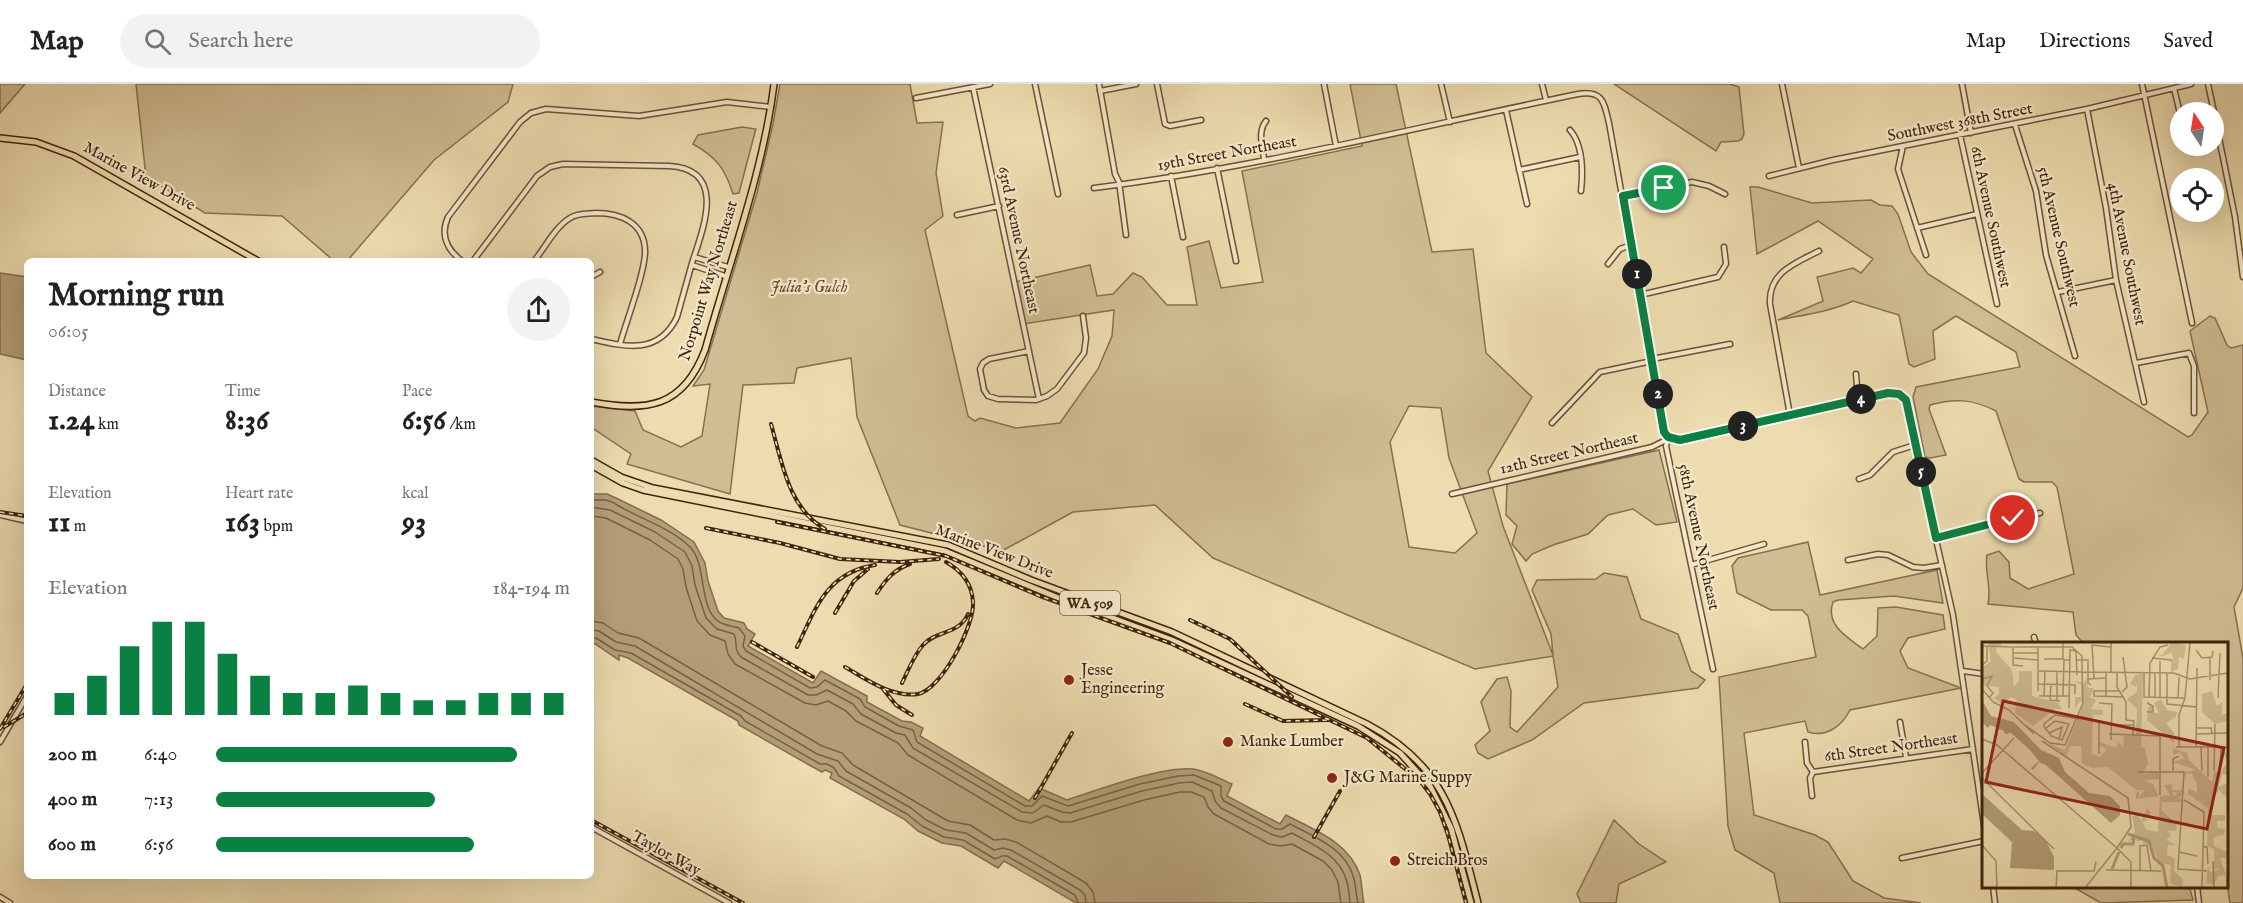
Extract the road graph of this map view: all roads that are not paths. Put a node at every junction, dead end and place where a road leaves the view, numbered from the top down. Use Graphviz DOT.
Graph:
graph roads {
  1 [pos="774,84"];
  2 [pos="990,84"];
  3 [pos="1035,84"];
  4 [pos="1099,84"];
  5 [pos="1136,84"];
  6 [pos="1156,84"];
  7 [pos="1324,84"];
  8 [pos="1442,84"];
  9 [pos="1542,84"];
  10 [pos="1782,84"];
  11 [pos="1962,84"];
  12 [pos="2142,84"];
  13 [pos="2191,84"];
  14 [pos="2208,84"];
  15 [pos="974,87"];
  16 [pos="2174,88"];
  17 [pos="1100,91"];
  18 [pos="1597,95"];
  19 [pos="2145,96"];
  20 [pos="916,98"];
  21 [pos="1546,100"];
  22 [pos="2177,102"];
  23 [pos="2212,102"];
  24 [pos="771,107"];
  25 [pos="2087,109"];
  26 [pos="1506,110"];
  27 [pos="1201,120"];
  28 [pos="1266,121"];
  29 [pos="1450,122"];
  30 [pos="2015,125"];
  31 [pos="1570,130"];
  32 [pos="1971,133"];
  33 [pos="1960,135"];
  34 [pos="0,138"];
  35 [pos="1336,146"];
  36 [pos="1903,146"];
  37 [pos="2222,156"];
  38 [pos="1580,157"];
  39 [pos="1264,160"];
  40 [pos="1217,168"];
  41 [pos="1799,168"];
  42 [pos="1520,170"];
  43 [pos="1172,176"];
  44 [pos="1769,176"];
  45 [pos="1119,182"];
  46 [pos="1094,188"];
  47 [pos="1664,188"];
  48 [pos="1581,191"];
  49 [pos="1058,194"];
  50 [pos="1725,194"];
  51 [pos="1623,196"];
  52 [pos="1527,204"];
  53 [pos="1667,205"];
  54 [pos="999,206"];
  55 [pos="1977,214"];
  56 [pos="957,215"];
  57 [pos="1917,228"];
  58 [pos="1126,236"];
  59 [pos="1184,237"];
  60 [pos="1631,245"];
  61 [pos="1724,248"];
  62 [pos="1820,251"];
  63 [pos="1926,255"];
  64 [pos="694,256"];
  65 [pos="253,258"];
  66 [pos="458,258"];
  67 [pos="475,258"];
  68 [pos="536,258"];
  69 [pos="1236,261"];
  70 [pos="1608,264"];
  71 [pos="692,265"];
  72 [pos="728,267"];
  73 [pos="600,272"];
  74 [pos="594,275"];
  75 [pos="725,276"];
  76 [pos="2243,277"];
  77 [pos="2116,280"];
  78 [pos="2058,292"];
  79 [pos="1640,295"];
  80 [pos="1996,304"];
  81 [pos="1083,316"];
  82 [pos="2192,323"];
  83 [pos="594,340"];
  84 [pos="620,344"];
  85 [pos="1730,344"];
  86 [pos="1029,351"];
  87 [pos="2075,356"];
  88 [pos="1652,360"];
  89 [pos="2136,363"];
  90 [pos="1856,374"];
  91 [pos="1039,399"];
  92 [pos="1858,399"];
  93 [pos="594,402"];
  94 [pos="2144,402"];
  95 [pos="2194,413"];
  96 [pos="1790,415"];
  97 [pos="1552,423"];
  98 [pos="1668,437"];
  99 [pos="1915,445"];
  100 [pos="594,462"];
  101 [pos="594,467"];
  102 [pos="1859,479"];
  103 [pos="1452,494"];
  104 [pos="2040,513"];
  105 [pos="0,515"];
  106 [pos="24,520"];
  107 [pos="1936,538"];
  108 [pos="1764,544"];
  109 [pos="1848,560"];
  110 [pos="1691,565"];
  111 [pos="1942,565"];
  112 [pos="2034,637"];
  113 [pos="2035,642"];
  114 [pos="1713,669"];
  115 [pos="1963,671"];
  116 [pos="1982,674"];
  117 [pos="24,701"];
  118 [pos="1900,722"];
  119 [pos="0,742"];
  120 [pos="1805,742"];
  121 [pos="1973,749"];
  122 [pos="1906,757"];
  123 [pos="1813,772"];
  124 [pos="1812,796"];
  125 [pos="1982,817"];
  126 [pos="594,829"];
  127 [pos="1982,841"];
  128 [pos="1902,858"];
  129 [pos="1993,888"];
  130 [pos="2197,888"];
  131 [pos="0,897"];
  132 [pos="10,903"];
  133 [pos="729,903"];
  134 [pos="1471,903"];
  135 [pos="1478,903"];
  136 [pos="1995,903"];
  137 [pos="2199,903"];
  1 -- 24 [label="main road, Norpoint Way Northeast"];
  2 -- 15 [label="street"];
  3 -- 49 [label="street"];
  4 -- 17 [label="street"];
  5 -- 17 [label="street"];
  6 -- 27 [label="street"];
  7 -- 35 [label="street"];
  8 -- 29 [label="street"];
  9 -- 21 [label="street"];
  10 -- 41 [label="street"];
  11 -- 32 [label="street, 6th Avenue Southwest"];
  12 -- 19 [label="street"];
  13 -- 16 [label="street, Southwest 368th Street"];
  14 -- 23 [label="street"];
  15 -- 20 [label="street"];
  15 -- 54 [label="street, 63rd Avenue Northeast"];
  16 -- 19 [label="street, Southwest 368th Street"];
  16 -- 22 [label="street"];
  17 -- 45 [label="street"];
  18 -- 21 [label="street, 19th Street Northeast"];
  18 -- 51 [label="street, 58th Avenue Northeast"];
  19 -- 25 [label="street, Southwest 368th Street"];
  19 -- 82 [label="street"];
  21 -- 26 [label="street, 19th Street Northeast"];
  24 -- 66 [label="street"];
  24 -- 72 [label="main road, Norpoint Way Northeast"];
  25 -- 30 [label="street, Southwest 368th Street"];
  25 -- 77 [label="street, 4th Avenue Southwest"];
  26 -- 29 [label="street, 19th Street Northeast"];
  26 -- 42 [label="street"];
  28 -- 39 [label="street"];
  29 -- 35 [label="street, 19th Street Northeast"];
  30 -- 32 [label="street, Southwest 368th Street"];
  30 -- 78 [label="street, 5th Avenue Southwest"];
  31 -- 38 [label="street"];
  32 -- 33 [label="street, Southwest 368th Street"];
  33 -- 36 [label="street, Southwest 368th Street"];
  33 -- 55 [label="street, 6th Avenue Southwest"];
  34 -- 65 [label="main road, Marine View Drive"];
  35 -- 39 [label="street, 19th Street Northeast"];
  36 -- 41 [label="street, Southwest 368th Street"];
  36 -- 57 [label="street"];
  37 -- 76 [label="street"];
  38 -- 42 [label="street"];
  38 -- 48 [label="street"];
  39 -- 40 [label="street, 19th Street Northeast"];
  40 -- 43 [label="street, 19th Street Northeast"];
  40 -- 69 [label="street"];
  41 -- 44 [label="street, Southwest 368th Street"];
  42 -- 52 [label="street"];
  43 -- 45 [label="street, 19th Street Northeast"];
  43 -- 59 [label="street"];
  45 -- 46 [label="street, 19th Street Northeast"];
  45 -- 58 [label="street"];
  47 -- 50 [label="street"];
  47 -- 51 [label="street"];
  47 -- 53 [label="street"];
  51 -- 60 [label="street, 58th Avenue Northeast"];
  54 -- 56 [label="street"];
  54 -- 86 [label="street, 63rd Avenue Northeast"];
  55 -- 57 [label="street"];
  55 -- 80 [label="street, 6th Avenue Southwest"];
  57 -- 63 [label="street"];
  60 -- 70 [label="street"];
  60 -- 79 [label="street, 58th Avenue Northeast"];
  61 -- 79 [label="street"];
  62 -- 96 [label="street"];
  64 -- 67 [label="street"];
  64 -- 71 [label="street"];
  64 -- 72 [label="street"];
  68 -- 84 [label="street"];
  71 -- 75 [label="street"];
  71 -- 84 [label="street"];
  72 -- 75 [label="main road, Norpoint Way Northeast"];
  73 -- 74 [label="street"];
  75 -- 93 [label="main road, Norpoint Way Northeast"];
  77 -- 78 [label="street"];
  77 -- 89 [label="street, 4th Avenue Southwest"];
  78 -- 87 [label="street, 5th Avenue Southwest"];
  79 -- 88 [label="street, 58th Avenue Northeast"];
  81 -- 91 [label="street"];
  83 -- 84 [label="street"];
  85 -- 88 [label="street"];
  86 -- 91 [label="street, 63rd Avenue Northeast"];
  86 -- 91 [label="street"];
  88 -- 97 [label="street"];
  88 -- 98 [label="street, 58th Avenue Northeast"];
  89 -- 94 [label="street, 4th Avenue Southwest"];
  89 -- 95 [label="street"];
  90 -- 92 [label="street"];
  92 -- 96 [label="street, 12th Street Northeast"];
  92 -- 99 [label="street, 12th Street Northeast"];
  96 -- 98 [label="street, 12th Street Northeast"];
  98 -- 103 [label="street, 12th Street Northeast"];
  98 -- 110 [label="street, 58th Avenue Northeast"];
  99 -- 102 [label="street"];
  99 -- 107 [label="street"];
  100 -- 135 [label="main road, Marine View Drive / WA 509"];
  101 -- 134 [label="main road, Marine View Drive / WA 509"];
  104 -- 107 [label="street"];
  105 -- 106 [label="street"];
  107 -- 111 [label="street"];
  108 -- 110 [label="street"];
  109 -- 111 [label="street"];
  110 -- 114 [label="street, 58th Avenue Northeast"];
  111 -- 115 [label="street"];
  112 -- 113 [label="street"];
  115 -- 116 [label="street"];
  115 -- 121 [label="street"];
  117 -- 119 [label="street"];
  118 -- 122 [label="street"];
  120 -- 123 [label="street"];
  121 -- 122 [label="street, 6th Street Northeast"];
  121 -- 125 [label="street"];
  122 -- 123 [label="street, 6th Street Northeast"];
  123 -- 124 [label="street"];
  126 -- 133 [label="street, Taylor Way"];
  127 -- 128 [label="street"];
  129 -- 136 [label="street"];
  130 -- 137 [label="street"];
  131 -- 132 [label="street"];
}
